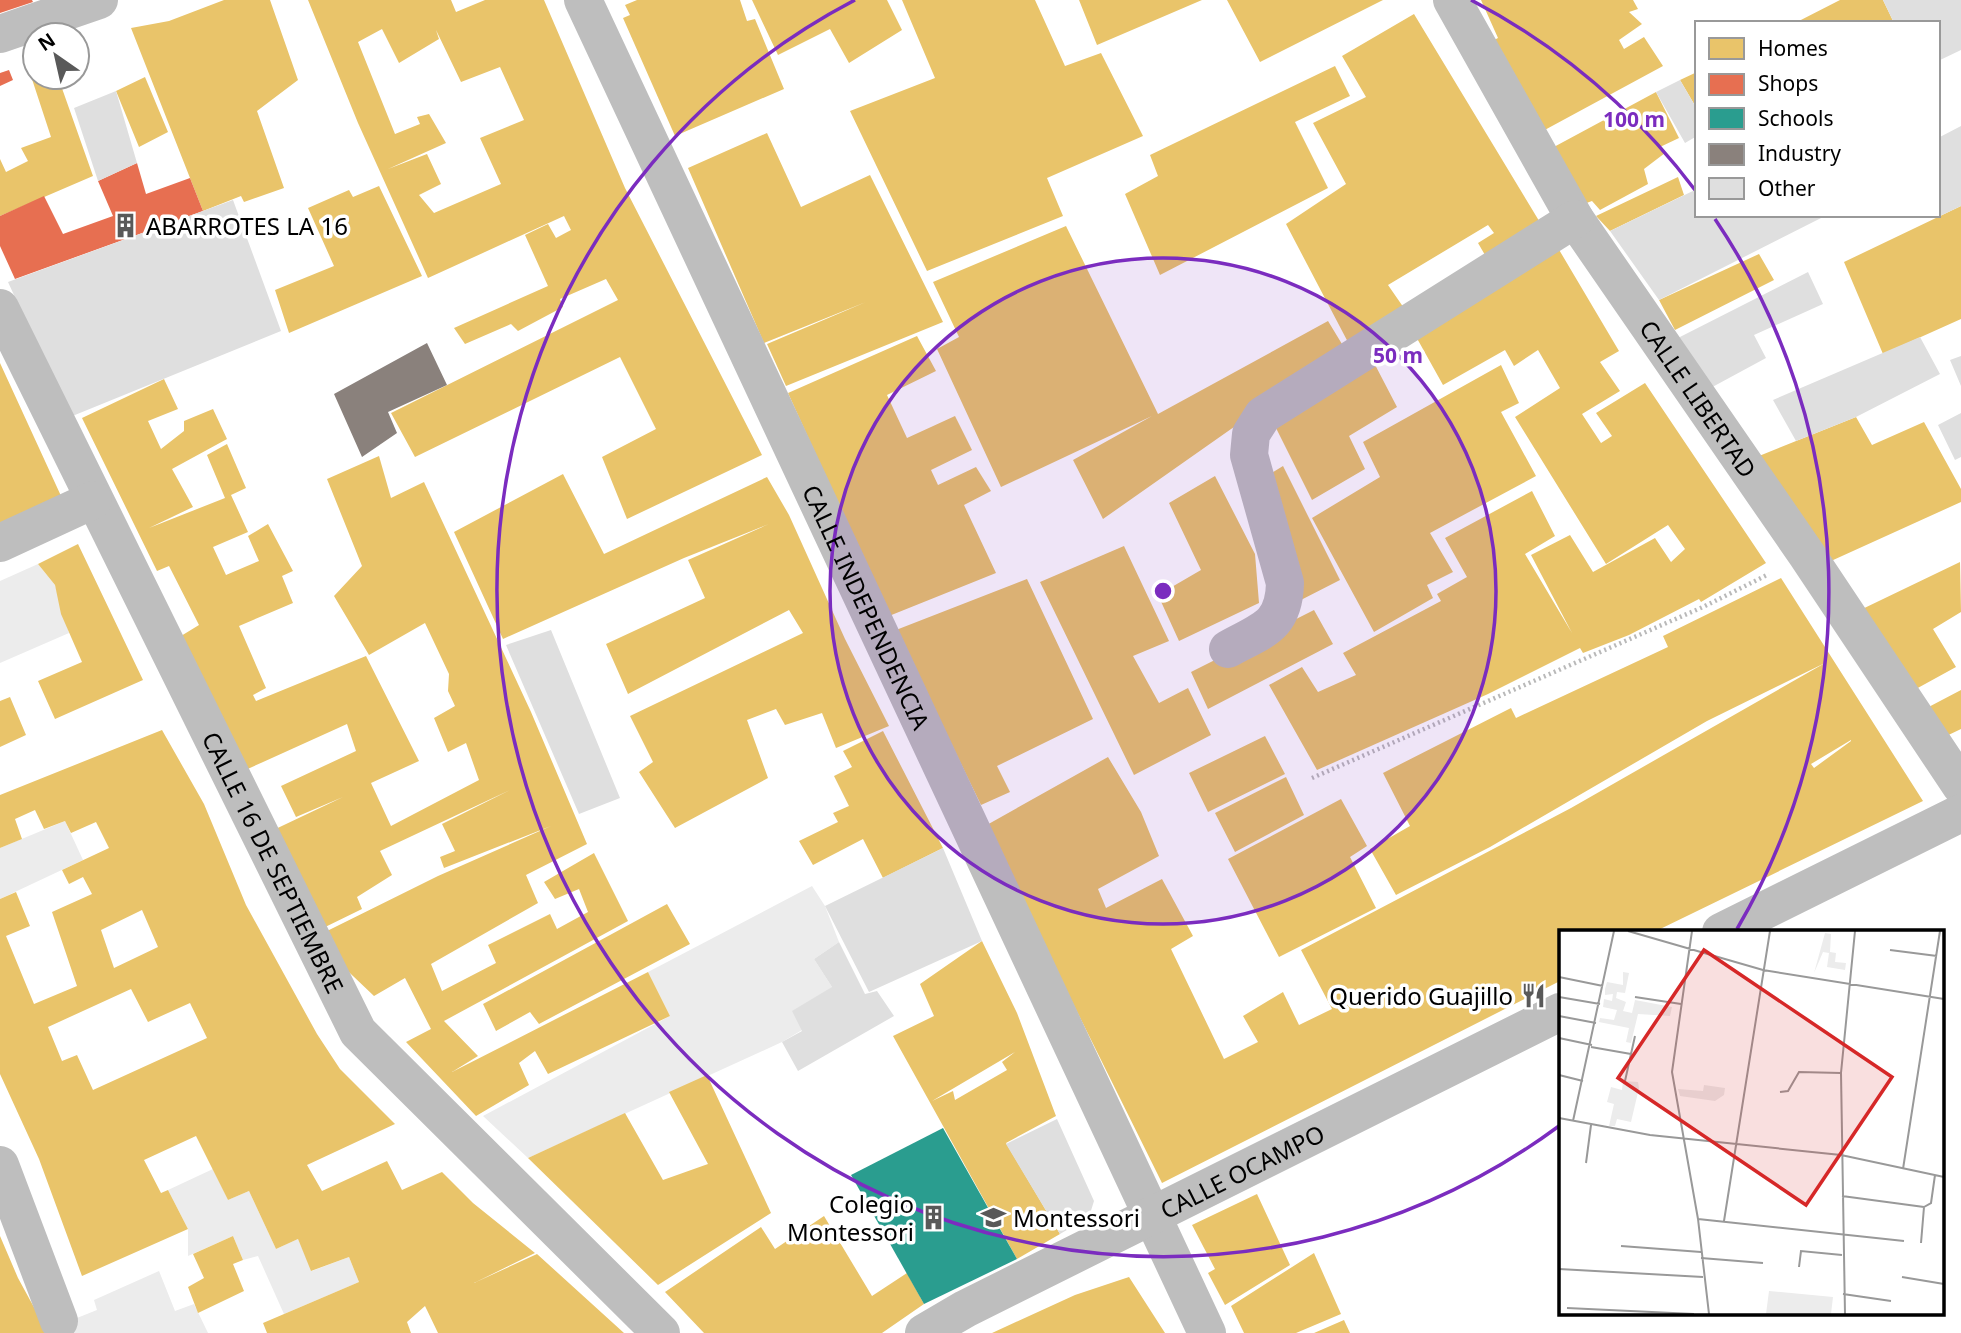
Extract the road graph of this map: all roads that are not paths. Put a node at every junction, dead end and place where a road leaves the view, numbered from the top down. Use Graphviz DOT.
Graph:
graph roads {
  1 [pos="99,0"];
  2 [pos="583,0"];
  3 [pos="1452,0"];
  4 [pos="0,34"];
  5 [pos="1575,219"];
  6 [pos="0,308"];
  7 [pos="93,500"];
  8 [pos="0,543"];
  9 [pos="1228,649"];
  10 [pos="1961,786"];
  11 [pos="1961,813"];
  12 [pos="1725,930"];
  13 [pos="1559,1012"];
  14 [pos="0,1165"];
  15 [pos="1152,1215"];
  16 [pos="60,1321"];
  17 [pos="661,1333"];
  18 [pos="923,1333"];
  19 [pos="1207,1333"];
  1 -- 4 [label="street"];
  2 -- 15 [label="street, CALLE INDEPENDENCIA"];
  3 -- 5 [label="street, CALLE LIBERTAD"];
  5 -- 9 [label="street"];
  5 -- 10 [label="street, CALLE LIBERTAD"];
  6 -- 7 [label="street, CALLE 16 DE SEPTIEMBRE"];
  7 -- 8 [label="street"];
  7 -- 17 [label="street, CALLE 16 DE SEPTIEMBRE"];
  11 -- 12 [label="street"];
  13 -- 15 [label="street, CALLE OCAMPO"];
  14 -- 16 [label="street"];
  15 -- 18 [label="street, CALLE OCAMPO"];
  15 -- 19 [label="street, CALLE INDEPENDENCIA"];
}
